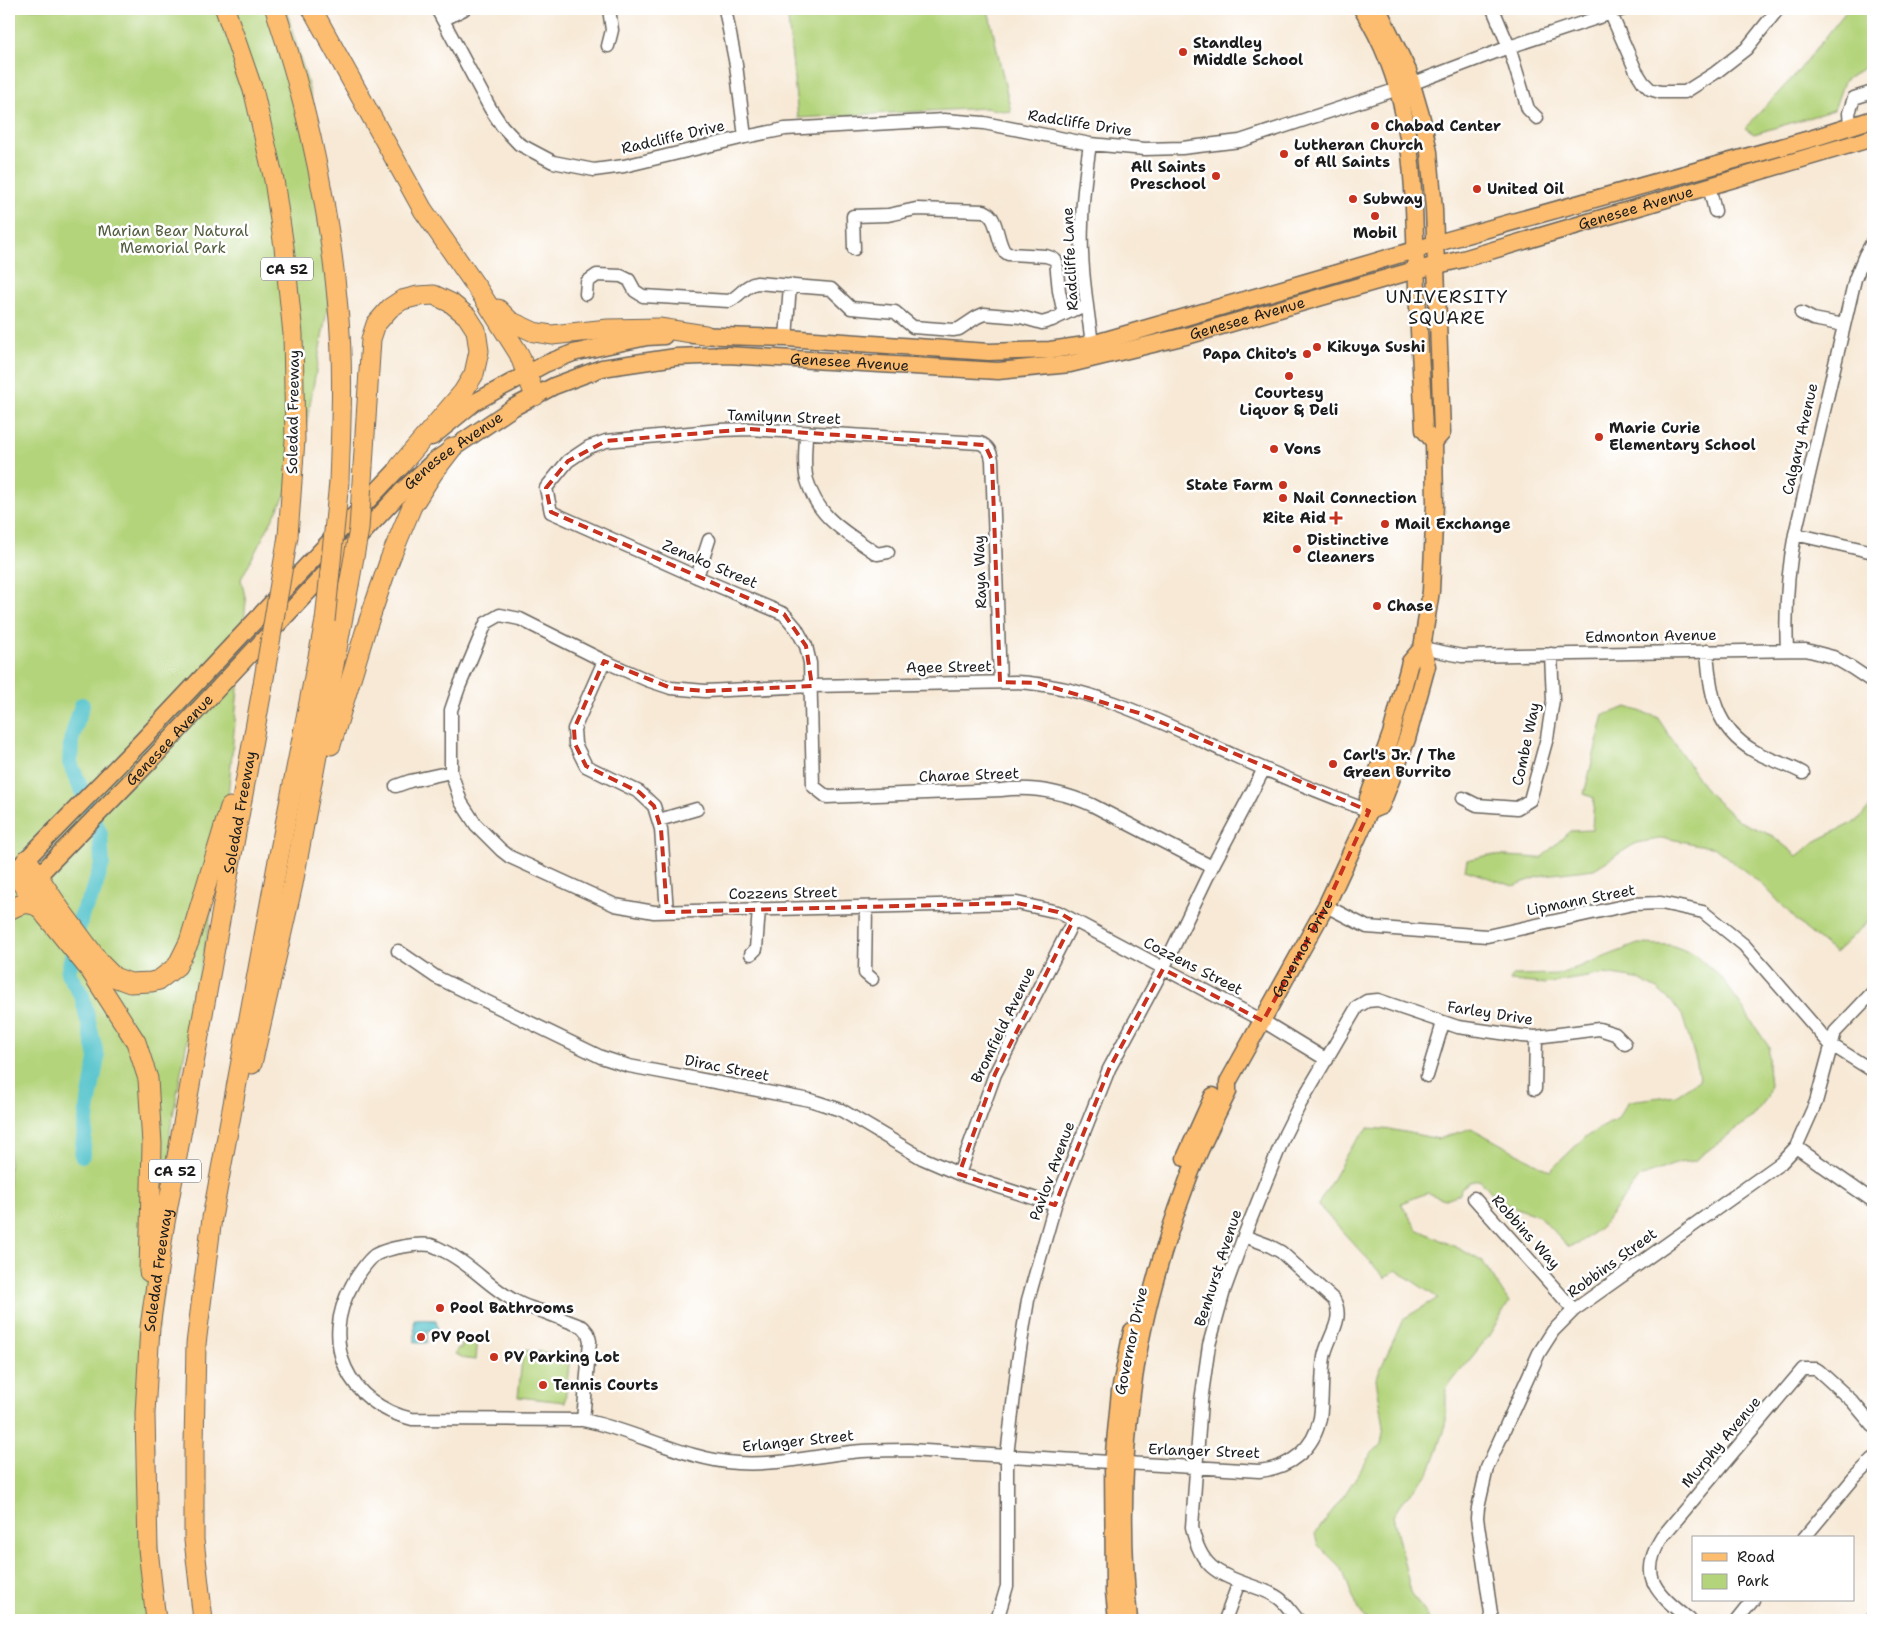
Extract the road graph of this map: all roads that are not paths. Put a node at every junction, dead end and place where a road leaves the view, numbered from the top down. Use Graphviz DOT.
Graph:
graph roads {
  1 [pos="225,9"];
  2 [pos="275,9"];
  3 [pos="312,9"];
  4 [pos="464,9"];
  5 [pos="609,9"];
  6 [pos="725,9"];
  7 [pos="1362,9"];
  8 [pos="1378,9"];
  9 [pos="1493,9"];
  10 [pos="1624,9"];
  11 [pos="1778,9"];
  12 [pos="440,14"];
  13 [pos="1611,14"];
  14 [pos="608,46"];
  15 [pos="1509,47"];
  16 [pos="1405,86"];
  17 [pos="1873,92"];
  18 [pos="1537,118"];
  19 [pos="1873,119"];
  20 [pos="1850,127"];
  21 [pos="745,137"];
  22 [pos="1873,138"];
  23 [pos="1090,144"];
  24 [pos="1709,186"];
  25 [pos="1715,211"];
  26 [pos="1873,241"];
  27 [pos="1435,244"];
  28 [pos="854,249"];
  29 [pos="1416,249"];
  30 [pos="1435,265"];
  31 [pos="1417,270"];
  32 [pos="790,285"];
  33 [pos="480,292"];
  34 [pos="586,294"];
  35 [pos="1087,308"];
  36 [pos="1802,313"];
  37 [pos="1064,314"];
  38 [pos="1844,326"];
  39 [pos="705,335"];
  40 [pos="786,338"];
  41 [pos="1092,344"];
  42 [pos="782,359"];
  43 [pos="527,374"];
  44 [pos="535,396"];
  45 [pos="806,433"];
  46 [pos="1434,442"];
  47 [pos="453,447"];
  48 [pos="992,460"];
  49 [pos="398,467"];
  50 [pos="551,512"];
  51 [pos="1795,534"];
  52 [pos="709,540"];
  53 [pos="888,552"];
  54 [pos="1873,552"];
  55 [pos="697,577"];
  56 [pos="520,619"];
  57 [pos="1422,648"];
  58 [pos="1788,650"];
  59 [pos="1707,651"];
  60 [pos="1551,654"];
  61 [pos="604,661"];
  62 [pos="1000,682"];
  63 [pos="1873,682"];
  64 [pos="812,686"];
  65 [pos="255,727"];
  66 [pos="1264,769"];
  67 [pos="451,772"];
  68 [pos="1803,773"];
  69 [pos="396,786"];
  70 [pos="1464,798"];
  71 [pos="697,809"];
  72 [pos="1370,811"];
  73 [pos="659,820"];
  74 [pos="27,859"];
  75 [pos="1212,868"];
  76 [pos="11,875"];
  77 [pos="33,882"];
  78 [pos="293,884"];
  79 [pos="1326,906"];
  80 [pos="866,907"];
  81 [pos="9,908"];
  82 [pos="759,909"];
  83 [pos="49,911"];
  84 [pos="667,912"];
  85 [pos="1073,921"];
  86 [pos="398,951"];
  87 [pos="751,954"];
  88 [pos="1163,969"];
  89 [pos="872,978"];
  90 [pos="1873,992"];
  91 [pos="1378,1000"];
  92 [pos="1263,1021"];
  93 [pos="1442,1022"];
  94 [pos="1536,1037"];
  95 [pos="1625,1044"];
  96 [pos="1830,1044"];
  97 [pos="1327,1060"];
  98 [pos="1873,1071"];
  99 [pos="1427,1076"];
  100 [pos="1535,1089"];
  101 [pos="1796,1147"];
  102 [pos="959,1174"];
  103 [pos="1474,1198"];
  104 [pos="1873,1201"];
  105 [pos="1055,1204"];
  106 [pos="212,1218"];
  107 [pos="1244,1236"];
  108 [pos="1574,1310"];
  109 [pos="150,1327"];
  110 [pos="583,1420"];
  111 [pos="1873,1426"];
  112 [pos="1007,1456"];
  113 [pos="1873,1459"];
  114 [pos="1119,1464"];
  115 [pos="1196,1467"];
  116 [pos="1806,1536"];
  117 [pos="1239,1582"];
  118 [pos="1751,1602"];
  119 [pos="1873,1617"];
  120 [pos="156,1620"];
  121 [pos="203,1620"];
  122 [pos="997,1620"];
  123 [pos="1117,1620"];
  124 [pos="1128,1620"];
  125 [pos="1225,1620"];
  126 [pos="1298,1620"];
  127 [pos="1492,1620"];
  128 [pos="1690,1620"];
  129 [pos="1737,1620"];
  130 [pos="1871,1620"];
  1 -- 65 [label="highway, Soledad Freeway / CA 52, bridge"];
  2 -- 106 [label="highway, CA 52, bridge"];
  3 -- 33 [label="highway"];
  4 -- 12 [label="street"];
  5 -- 14 [label="street"];
  6 -- 21 [label="street"];
  7 -- 16 [label="main road, Governor Drive"];
  8 -- 16 [label="main road, Governor Drive"];
  9 -- 15 [label="street"];
  10 -- 13 [label="street, Radcliffe Drive"];
  11 -- 13 [label="street"];
  12 -- 21 [label="street, Radcliffe Drive"];
  13 -- 15 [label="street, Radcliffe Drive"];
  15 -- 16 [label="street, Radcliffe Drive"];
  15 -- 18 [label="street"];
  16 -- 23 [label="street, Radcliffe Drive"];
  16 -- 27 [label="main road, Governor Drive"];
  16 -- 29 [label="main road, Governor Drive"];
  17 -- 20 [label="street"];
  19 -- 20 [label="main road, Genesee Avenue"];
  20 -- 27 [label="main road, Genesee Avenue"];
  21 -- 23 [label="street, Radcliffe Drive"];
  22 -- 24 [label="main road, Genesee Avenue"];
  23 -- 35 [label="street, Radcliffe Lane"];
  24 -- 25 [label="street"];
  24 -- 30 [label="main road, Genesee Avenue"];
  26 -- 38 [label="street, Calgary Avenue"];
  27 -- 29 [label="main road, Genesee Avenue"];
  27 -- 30 [label="main road, Governor Drive"];
  28 -- 37 [label="street"];
  29 -- 31 [label="main road, Governor Drive"];
  29 -- 41 [label="main road, Genesee Avenue"];
  30 -- 31 [label="main road, Genesee Avenue"];
  30 -- 46 [label="main road, Governor Drive"];
  31 -- 42 [label="main road, Genesee Avenue"];
  31 -- 46 [label="main road, Governor Drive"];
  32 -- 34 [label="street"];
  32 -- 37 [label="street"];
  32 -- 40 [label="street"];
  33 -- 39 [label="highway"];
  33 -- 43 [label="highway"];
  35 -- 37 [label="street"];
  35 -- 41 [label="street, Radcliffe Lane"];
  36 -- 38 [label="street"];
  38 -- 51 [label="street, Calgary Avenue"];
  39 -- 40 [label="main road, Genesee Avenue"];
  39 -- 43 [label="main road, Genesee Avenue"];
  40 -- 41 [label="main road, Genesee Avenue"];
  40 -- 42 [label="main road"];
  42 -- 44 [label="main road, Genesee Avenue"];
  43 -- 44 [label="highway"];
  43 -- 49 [label="main road, Genesee Avenue"];
  44 -- 47 [label="main road, Genesee Avenue"];
  45 -- 48 [label="street, Tamilynn Street"];
  45 -- 50 [label="street, Tamilynn Street"];
  45 -- 53 [label="street"];
  46 -- 57 [label="main road, Governor Drive"];
  47 -- 77 [label="main road, Genesee Avenue"];
  47 -- 78 [label="highway"];
  48 -- 62 [label="street, Raya Way"];
  49 -- 74 [label="main road, Genesee Avenue"];
  49 -- 78 [label="highway, bridge"];
  50 -- 55 [label="street, Zenako Street"];
  51 -- 54 [label="street"];
  51 -- 58 [label="street, Calgary Avenue"];
  52 -- 55 [label="street"];
  55 -- 64 [label="street, Zenako Street"];
  56 -- 61 [label="street, Agee Street"];
  56 -- 67 [label="street, Cozzens Street"];
  57 -- 60 [label="street, Edmonton Avenue"];
  57 -- 72 [label="main road, Governor Drive"];
  58 -- 59 [label="street, Edmonton Avenue"];
  58 -- 63 [label="street, Edmonton Avenue"];
  59 -- 60 [label="street, Edmonton Avenue"];
  59 -- 68 [label="street"];
  60 -- 70 [label="street, Combe Way"];
  61 -- 64 [label="street, Agee Street"];
  61 -- 73 [label="street"];
  62 -- 64 [label="street, Agee Street"];
  62 -- 66 [label="street, Agee Street"];
  64 -- 75 [label="street, Charae Street"];
  65 -- 83 [label="highway"];
  65 -- 109 [label="highway, Soledad Freeway / CA 52"];
  66 -- 72 [label="street, Agee Street"];
  66 -- 75 [label="street, Pavlov Avenue"];
  67 -- 69 [label="street"];
  67 -- 84 [label="street, Cozzens Street"];
  71 -- 73 [label="street"];
  72 -- 79 [label="main road, Governor Drive"];
  73 -- 84 [label="street"];
  74 -- 76 [label="main road, Genesee Avenue"];
  74 -- 77 [label="highway"];
  75 -- 88 [label="street, Pavlov Avenue"];
  76 -- 77 [label="highway"];
  77 -- 81 [label="main road, Genesee Avenue"];
  77 -- 83 [label="highway"];
  78 -- 106 [label="highway"];
  79 -- 92 [label="main road, Governor Drive"];
  79 -- 96 [label="street, Lipmann Street"];
  80 -- 82 [label="street, Cozzens Street"];
  80 -- 85 [label="street, Cozzens Street"];
  80 -- 89 [label="street"];
  81 -- 83 [label="highway"];
  82 -- 84 [label="street, Cozzens Street"];
  82 -- 87 [label="street"];
  83 -- 109 [label="highway"];
  85 -- 88 [label="street, Cozzens Street"];
  85 -- 102 [label="street, Bromfield Avenue"];
  86 -- 102 [label="street, Dirac Street"];
  88 -- 92 [label="street, Cozzens Street"];
  88 -- 105 [label="street, Pavlov Avenue"];
  90 -- 96 [label="street, Robbins Street"];
  91 -- 93 [label="street, Farley Drive"];
  91 -- 97 [label="street, Benhurst Avenue"];
  92 -- 97 [label="street, Cozzens Street"];
  92 -- 114 [label="main road, Governor Drive"];
  93 -- 94 [label="street, Farley Drive"];
  93 -- 99 [label="street"];
  94 -- 95 [label="street, Farley Drive"];
  94 -- 100 [label="street"];
  96 -- 98 [label="street, Lipmann Street"];
  96 -- 101 [label="street, Robbins Street"];
  97 -- 107 [label="street, Benhurst Avenue"];
  101 -- 104 [label="street"];
  101 -- 108 [label="street, Robbins Street"];
  102 -- 105 [label="street, Dirac Street"];
  103 -- 108 [label="street, Robbins Way"];
  105 -- 112 [label="street, Pavlov Avenue"];
  106 -- 121 [label="highway, CA 52"];
  107 -- 115 [label="street, Benhurst Avenue"];
  107 -- 115 [label="street, Erlanger Street"];
  108 -- 127 [label="street, Robbins Street"];
  109 -- 120 [label="highway, Soledad Freeway / CA 52"];
  110 -- 110 [label="street, Erlanger Street"];
  110 -- 112 [label="street, Erlanger Street"];
  111 -- 128 [label="street, Murphy Avenue"];
  112 -- 114 [label="street, Erlanger Street"];
  112 -- 122 [label="street, Pavlov Avenue"];
  113 -- 116 [label="street"];
  114 -- 115 [label="street, Erlanger Street"];
  114 -- 123 [label="main road, Governor Drive"];
  114 -- 124 [label="main road, Governor Drive"];
  115 -- 117 [label="street, Benhurst Avenue"];
  117 -- 125 [label="street"];
  117 -- 126 [label="street, Benhurst Avenue"];
  118 -- 129 [label="street"];
  119 -- 130 [label="street"];
}
